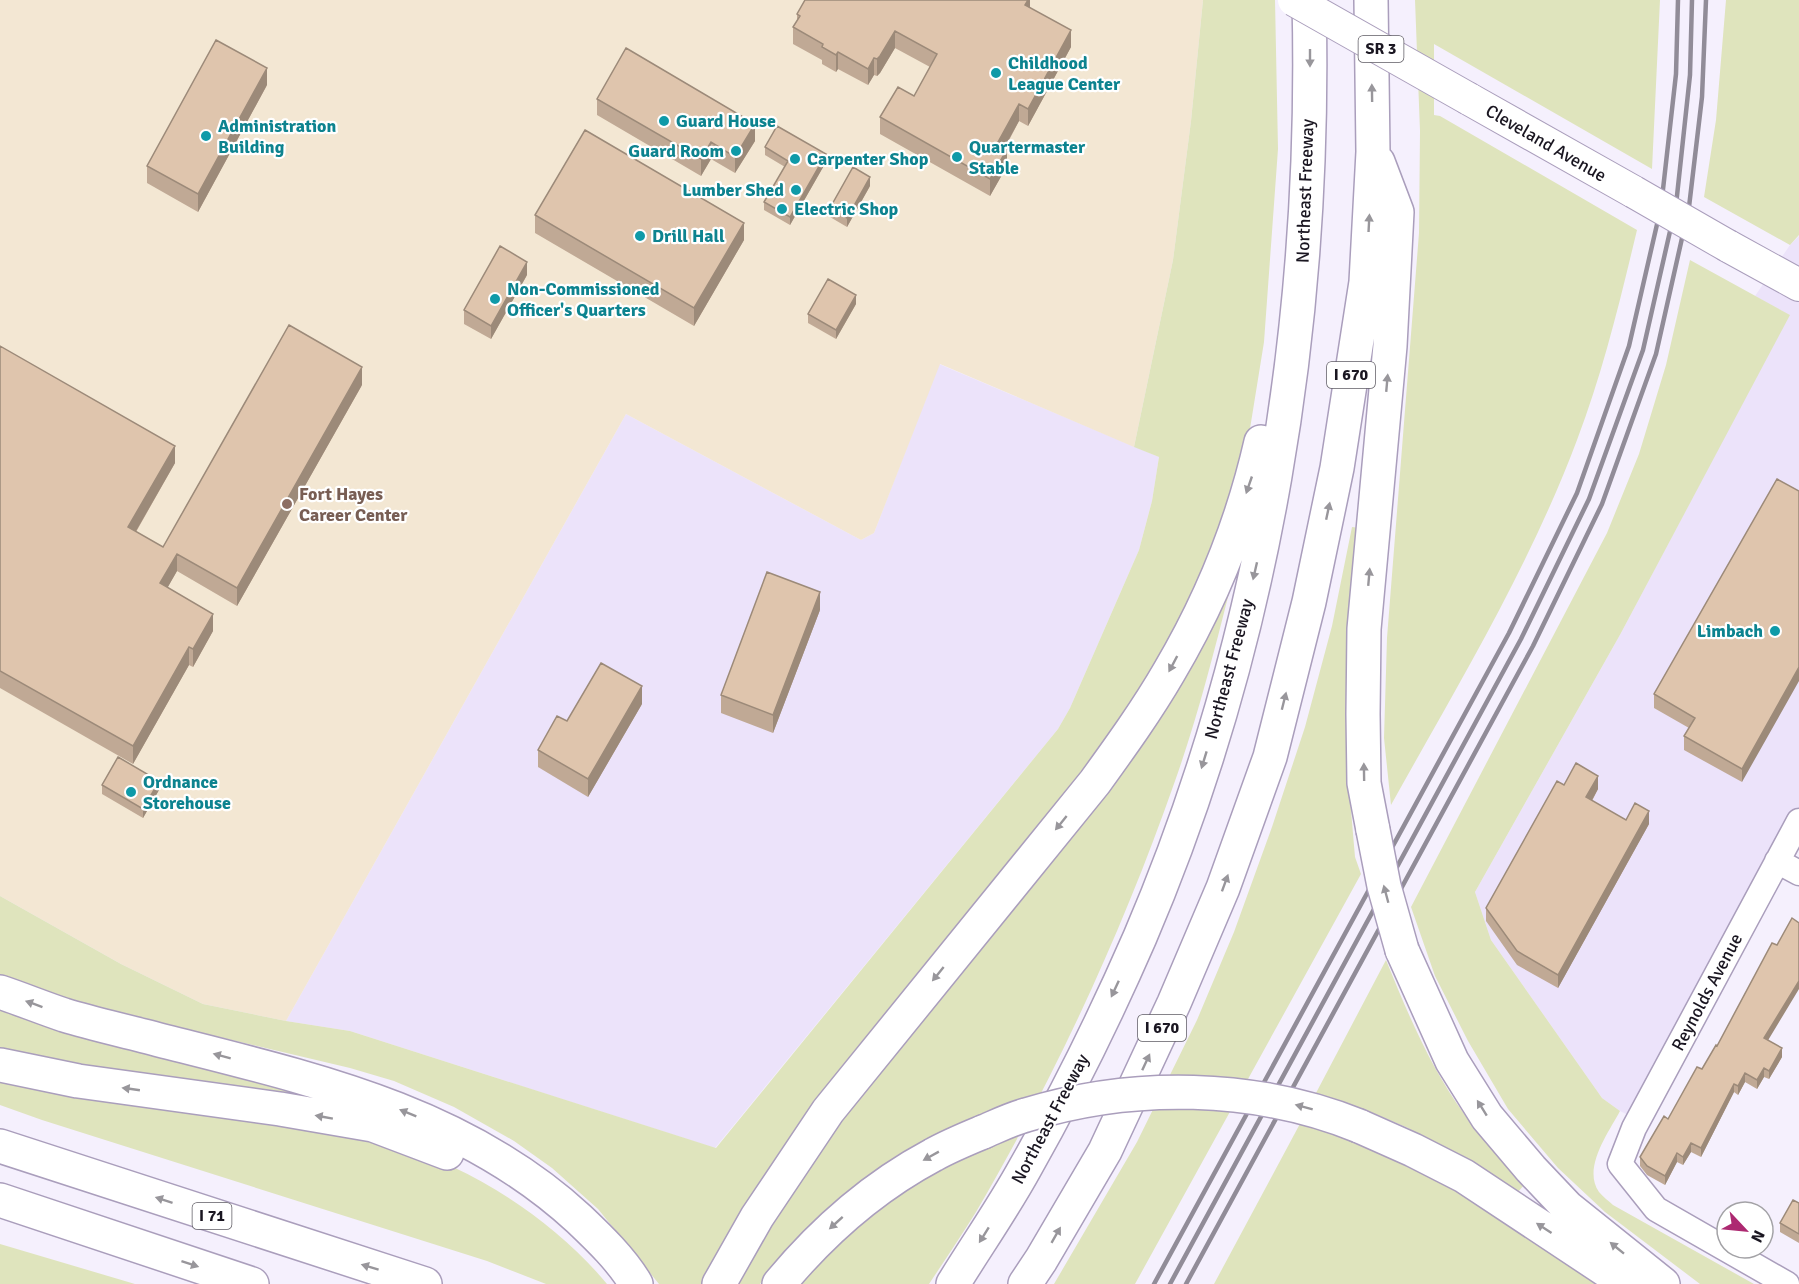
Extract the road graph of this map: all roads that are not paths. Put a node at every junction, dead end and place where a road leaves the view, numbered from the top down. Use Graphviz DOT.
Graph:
graph roads {
  1 [pos="1294,0"];
  2 [pos="1309,0"];
  3 [pos="1371,0"];
  4 [pos="1373,152"];
  5 [pos="1303,265"];
  6 [pos="1799,285"];
  7 [pos="1799,821"];
  8 [pos="1777,861"];
  9 [pos="1799,873"];
  10 [pos="0,992"];
  11 [pos="0,1065"];
  12 [pos="0,1146"];
  13 [pos="0,1200"];
  14 [pos="0,1223"];
  15 [pos="134,1246"];
  16 [pos="252,1284"];
  17 [pos="425,1284"];
  18 [pos="626,1284"];
  19 [pos="636,1284"];
  20 [pos="719,1284"];
  21 [pos="779,1284"];
  22 [pos="953,1284"];
  23 [pos="1025,1284"];
  24 [pos="1627,1284"];
  25 [pos="1663,1284"];
  26 [pos="1787,1284"];
  1 -- 6 [label="main road, Cleveland Avenue / SR 3, bridge"];
  2 -- 5 [label="highway, Northeast Freeway, one-way"];
  4 -- 3 [label="highway, I 670, one-way"];
  23 -- 4 [label="highway, I 670, one-way"];
  25 -- 4 [label="highway, one-way, bridge"];
  5 -- 20 [label="highway, one-way"];
  5 -- 22 [label="highway, Northeast Freeway, one-way"];
  7 -- 8 [label="street, Reynolds Avenue"];
  8 -- 9 [label="street"];
  8 -- 26 [label="street, Reynolds Avenue"];
  19 -- 10 [label="highway, one-way"];
  18 -- 11 [label="highway, one-way"];
  17 -- 12 [label="highway, I 71, one-way"];
  13 -- 15 [label="highway"];
  14 -- 15 [label="highway"];
  15 -- 16 [label="highway, one-way"];
  24 -- 21 [label="highway, one-way, bridge"];
}
